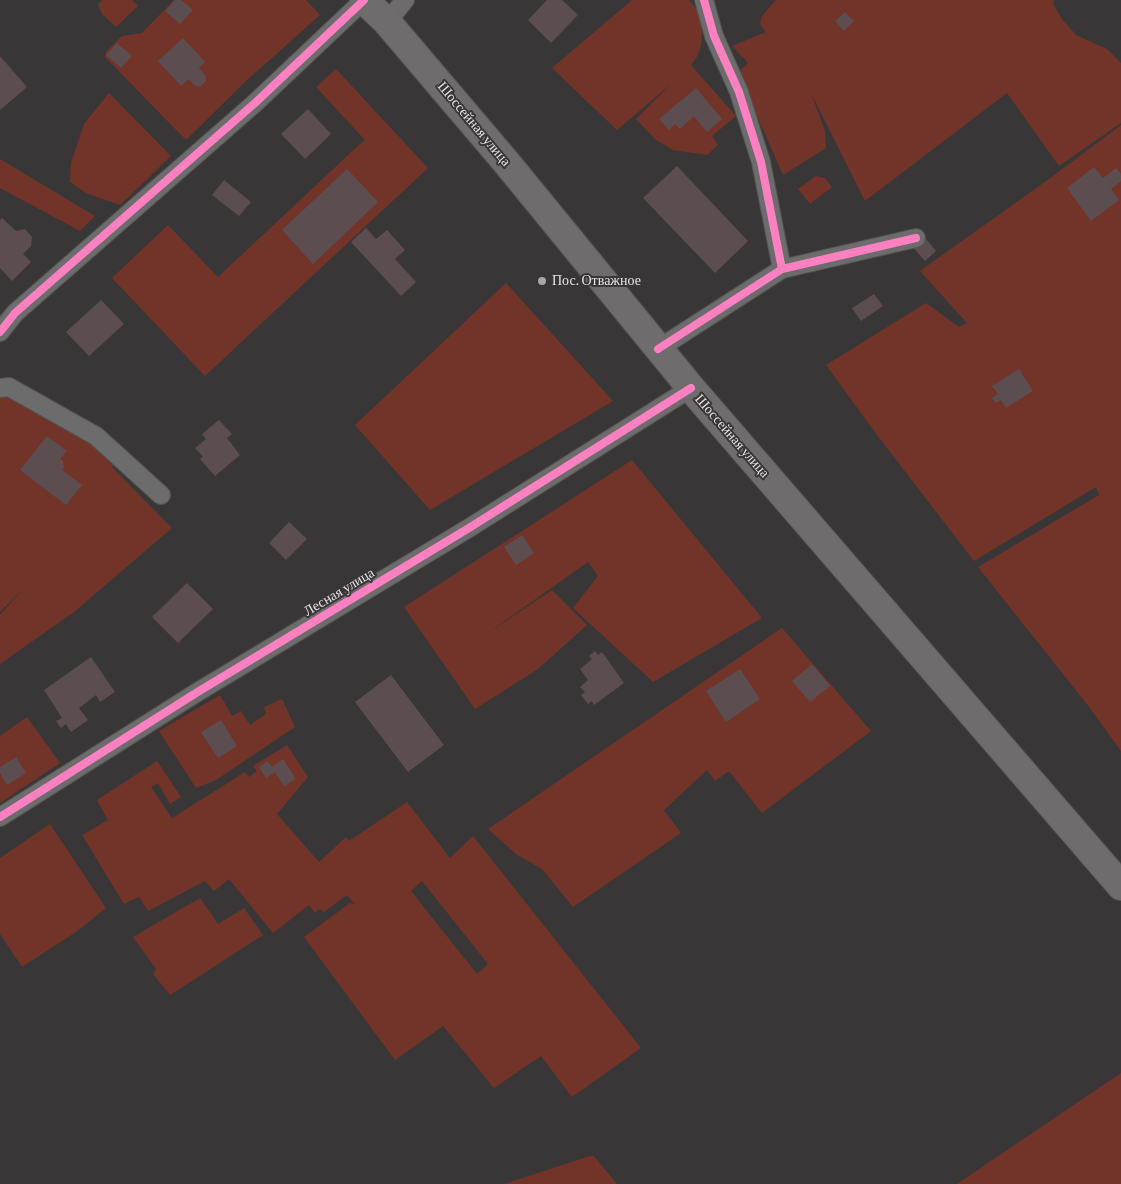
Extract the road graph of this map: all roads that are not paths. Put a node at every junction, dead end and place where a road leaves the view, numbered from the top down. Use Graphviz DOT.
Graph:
graph roads {
  1 [pos="364,0"];
  2 [pos="405,0"];
  3 [pos="704,0"];
  4 [pos="387,22"];
  5 [pos="916,238"];
  6 [pos="782,269"];
  7 [pos="0,332"];
  8 [pos="658,349"];
  9 [pos="0,388"];
  10 [pos="691,388"];
  11 [pos="161,495"];
  12 [pos="0,817"];
  13 [pos="1121,886"];
  1 -- 4 [label="main road, Шоссейная улица"];
  1 -- 7 [label="street"];
  2 -- 4 [label="street"];
  3 -- 6 [label="street"];
  4 -- 8 [label="main road, Шоссейная улица"];
  5 -- 6 [label="street"];
  6 -- 8 [label="street"];
  8 -- 10 [label="main road, Шоссейная улица"];
  9 -- 11 [label="street"];
  10 -- 12 [label="street, Лесная улица"];
  10 -- 13 [label="main road, Шоссейная улица"];
}
